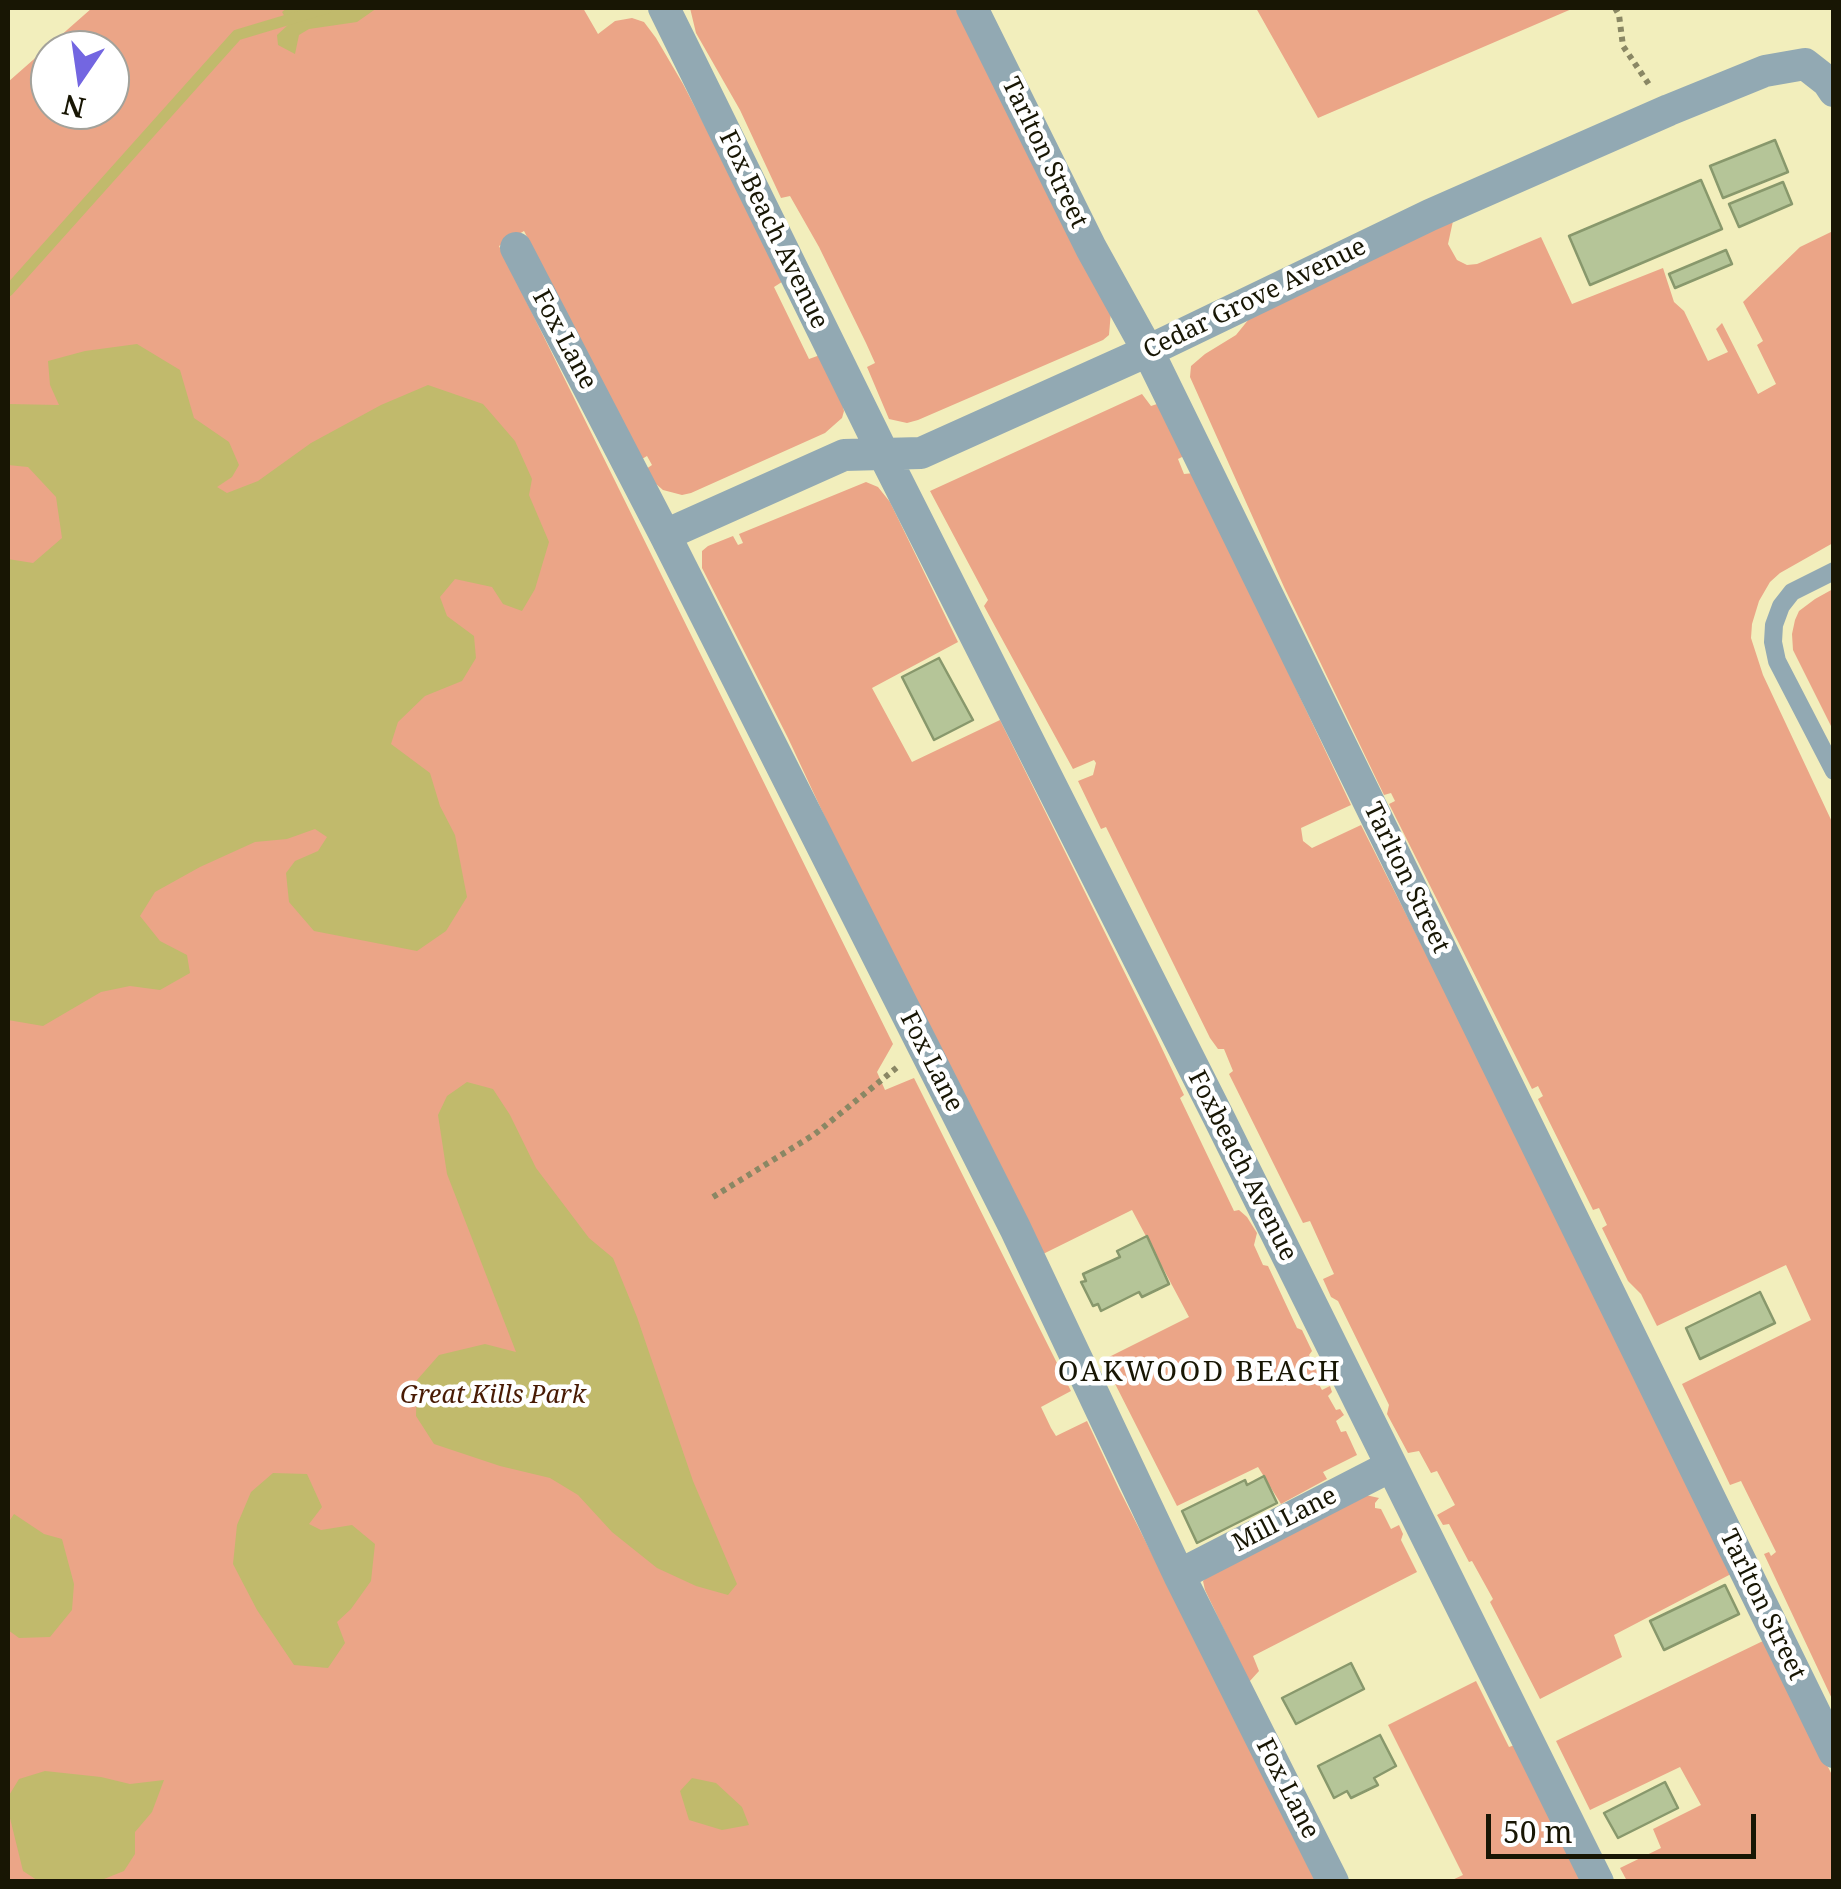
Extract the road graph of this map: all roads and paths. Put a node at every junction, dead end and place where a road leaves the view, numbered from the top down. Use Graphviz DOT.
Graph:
graph roads {
  1 [pos="664,8"];
  2 [pos="972,8"];
  3 [pos="1615,8"];
  4 [pos="1834,91"];
  5 [pos="1669,110"];
  6 [pos="516,248"];
  7 [pos="1148,352"];
  8 [pos="882,454"];
  9 [pos="665,534"];
  10 [pos="1834,570"];
  11 [pos="1834,771"];
  12 [pos="923,1046"];
  13 [pos="713,1197"];
  14 [pos="1392,1466"];
  15 [pos="1179,1574"];
  16 [pos="1834,1752"];
  17 [pos="1333,1882"];
  18 [pos="1598,1882"];
  1 -- 8 [label="street, Fox Beach Avenue"];
  2 -- 7 [label="street, Tarlton Street"];
  3 -- 5 [label="path"];
  4 -- 5 [label="street, Cedar Grove Avenue"];
  5 -- 7 [label="street, Cedar Grove Avenue"];
  6 -- 9 [label="street, Fox Lane"];
  7 -- 8 [label="street, Cedar Grove Avenue"];
  7 -- 16 [label="street, Tarlton Street"];
  8 -- 9 [label="street, Cedar Grove Avenue"];
  8 -- 14 [label="street, Foxbeach Avenue"];
  9 -- 12 [label="street, Fox Lane"];
  10 -- 11 [label="lane"];
  12 -- 13 [label="path"];
  12 -- 15 [label="street, Fox Lane"];
  14 -- 15 [label="street, Mill Lane"];
  14 -- 18 [label="street, Foxbeach Avenue"];
  15 -- 17 [label="street, Fox Lane"];
}
